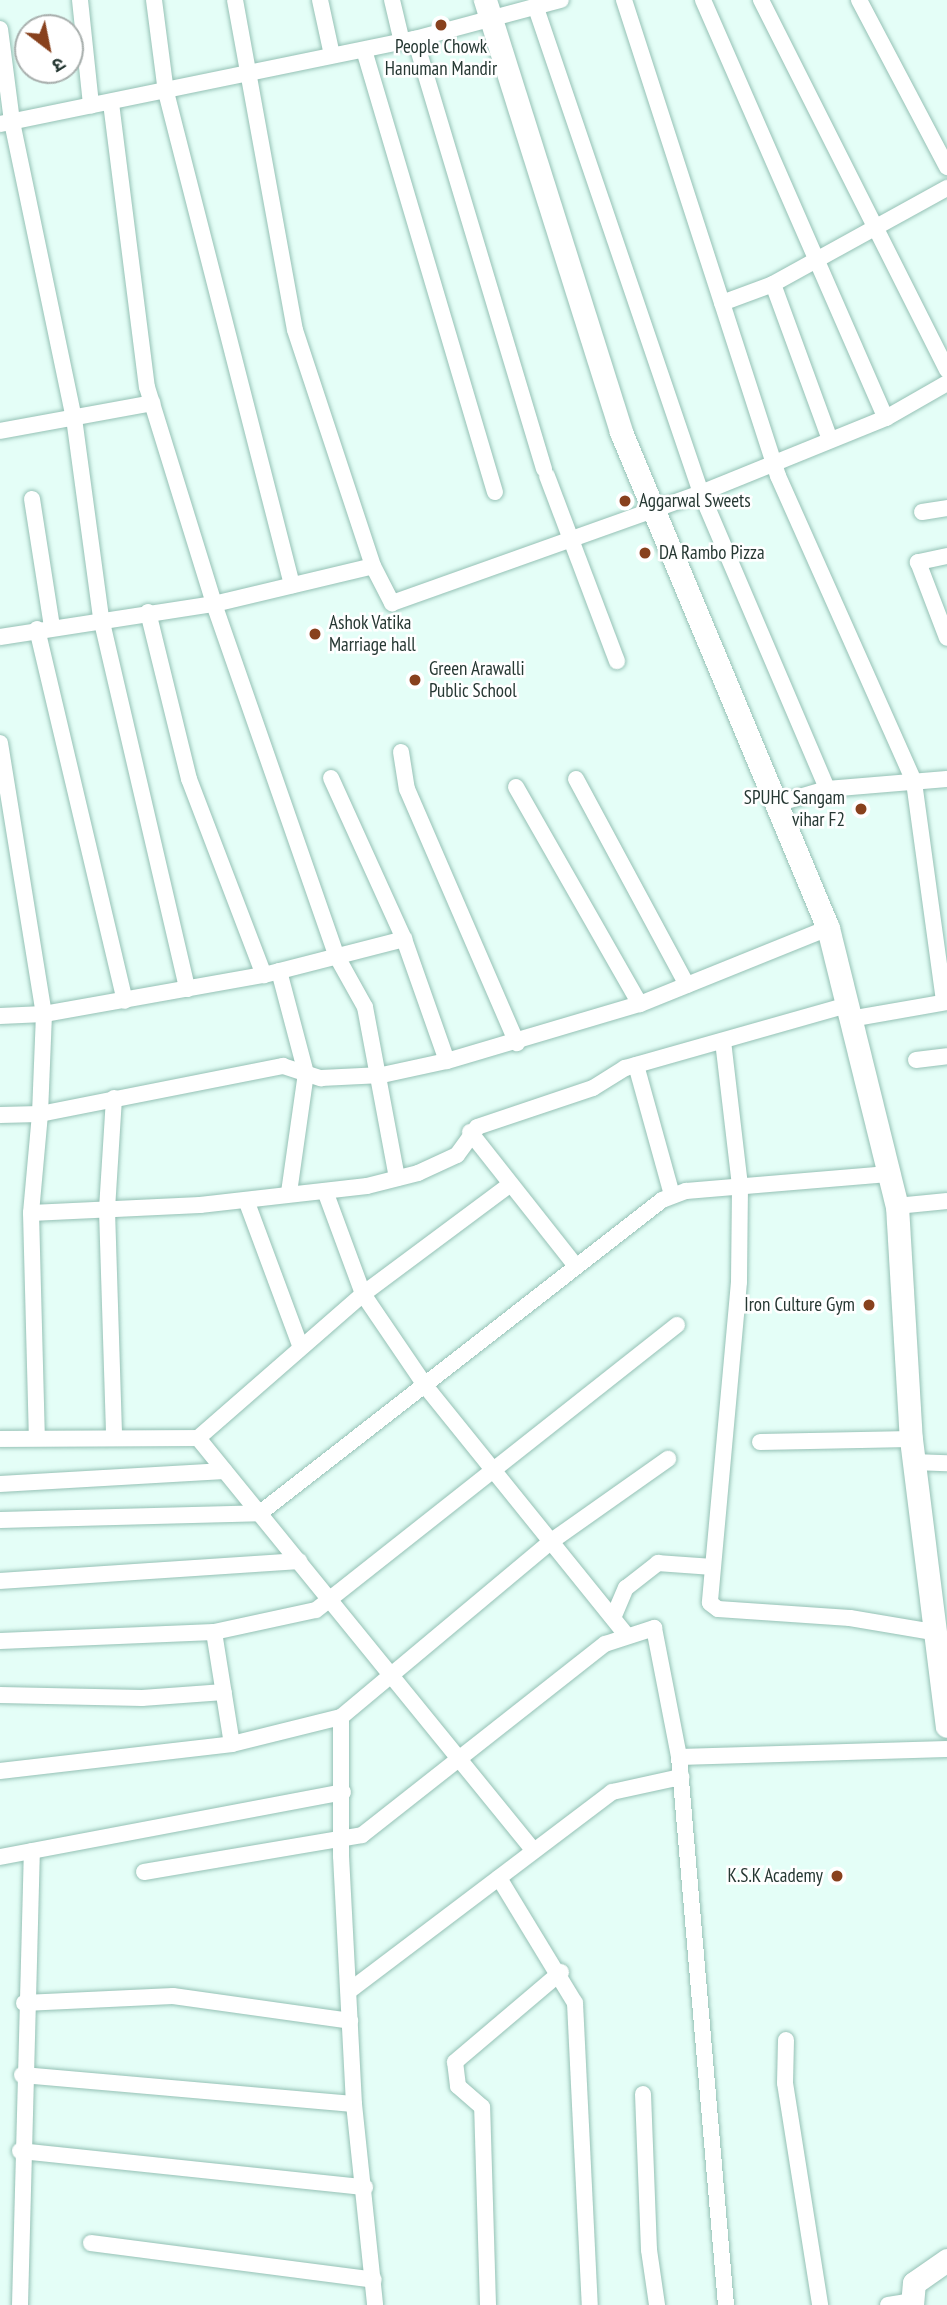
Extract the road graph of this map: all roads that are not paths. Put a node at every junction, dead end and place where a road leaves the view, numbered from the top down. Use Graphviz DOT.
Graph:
graph roads {
  1 [pos="80,0"];
  2 [pos="154,0"];
  3 [pos="235,0"];
  4 [pos="320,0"];
  5 [pos="392,0"];
  6 [pos="561,0"];
  7 [pos="624,0"];
  8 [pos="703,0"];
  9 [pos="761,0"];
  10 [pos="859,0"];
  11 [pos="536,8"];
  12 [pos="488,9"];
  13 [pos="0,29"];
  14 [pos="409,40"];
  15 [pos="364,50"];
  16 [pos="332,55"];
  17 [pos="249,72"];
  18 [pos="166,92"];
  19 [pos="111,103"];
  20 [pos="92,105"];
  21 [pos="6,123"];
  22 [pos="947,167"];
  23 [pos="947,188"];
  24 [pos="871,229"];
  25 [pos="820,259"];
  26 [pos="773,284"];
  27 [pos="722,303"];
  28 [pos="947,370"];
  29 [pos="947,383"];
  30 [pos="152,403"];
  31 [pos="74,418"];
  32 [pos="886,418"];
  33 [pos="0,431"];
  34 [pos="829,437"];
  35 [pos="773,462"];
  36 [pos="495,492"];
  37 [pos="701,493"];
  38 [pos="32,499"];
  39 [pos="653,506"];
  40 [pos="947,508"];
  41 [pos="922,512"];
  42 [pos="571,538"];
  43 [pos="947,556"];
  44 [pos="373,566"];
  45 [pos="292,585"];
  46 [pos="214,604"];
  47 [pos="148,612"];
  48 [pos="101,618"];
  49 [pos="44,627"];
  50 [pos="0,637"];
  51 [pos="947,638"];
  52 [pos="617,661"];
  53 [pos="0,743"];
  54 [pos="401,752"];
  55 [pos="331,778"];
  56 [pos="576,779"];
  57 [pos="947,779"];
  58 [pos="914,782"];
  59 [pos="516,788"];
  60 [pos="827,789"];
  61 [pos="776,804"];
  62 [pos="828,928"];
  63 [pos="404,939"];
  64 [pos="336,955"];
  65 [pos="271,973"];
  66 [pos="687,985"];
  67 [pos="187,989"];
  68 [pos="125,1002"];
  69 [pos="946,1002"];
  70 [pos="640,1004"];
  71 [pos="849,1012"];
  72 [pos="44,1014"];
  73 [pos="0,1016"];
  74 [pos="723,1041"];
  75 [pos="517,1043"];
  76 [pos="947,1056"];
  77 [pos="916,1060"];
  78 [pos="447,1061"];
  79 [pos="636,1065"];
  80 [pos="306,1073"];
  81 [pos="382,1074"];
  82 [pos="114,1098"];
  83 [pos="40,1114"];
  84 [pos="0,1115"];
  85 [pos="470,1132"];
  86 [pos="888,1174"];
  87 [pos="397,1178"];
  88 [pos="508,1186"];
  89 [pos="740,1186"];
  90 [pos="325,1191"];
  91 [pos="289,1192"];
  92 [pos="672,1195"];
  93 [pos="246,1200"];
  94 [pos="947,1201"];
  95 [pos="897,1206"];
  96 [pos="107,1210"];
  97 [pos="31,1213"];
  98 [pos="575,1265"];
  99 [pos="363,1294"];
  100 [pos="677,1325"];
  101 [pos="300,1345"];
  102 [pos="427,1388"];
  103 [pos="114,1436"];
  104 [pos="37,1438"];
  105 [pos="198,1438"];
  106 [pos="0,1439"];
  107 [pos="911,1439"];
  108 [pos="760,1443"];
  109 [pos="668,1458"];
  110 [pos="913,1462"];
  111 [pos="947,1463"];
  112 [pos="493,1469"];
  113 [pos="225,1471"];
  114 [pos="0,1484"];
  115 [pos="260,1513"];
  116 [pos="0,1520"];
  117 [pos="553,1540"];
  118 [pos="299,1561"];
  119 [pos="712,1567"];
  120 [pos="0,1581"];
  121 [pos="331,1601"];
  122 [pos="613,1618"];
  123 [pos="214,1632"];
  124 [pos="933,1632"];
  125 [pos="625,1633"];
  126 [pos="0,1641"];
  127 [pos="395,1677"];
  128 [pos="224,1692"];
  129 [pos="0,1695"];
  130 [pos="341,1717"];
  131 [pos="947,1726"];
  132 [pos="232,1744"];
  133 [pos="947,1749"];
  134 [pos="679,1757"];
  135 [pos="458,1762"];
  136 [pos="0,1771"];
  137 [pos="681,1777"];
  138 [pos="343,1792"];
  139 [pos="341,1840"];
  140 [pos="32,1851"];
  141 [pos="534,1851"];
  142 [pos="0,1857"];
  143 [pos="144,1872"];
  144 [pos="499,1878"];
  145 [pos="561,1972"];
  146 [pos="349,1991"];
  147 [pos="24,2003"];
  148 [pos="351,2021"];
  149 [pos="786,2040"];
  150 [pos="22,2075"];
  151 [pos="643,2094"];
  152 [pos="354,2104"];
  153 [pos="20,2151"];
  154 [pos="365,2187"];
  155 [pos="91,2243"];
  156 [pos="947,2260"];
  157 [pos="374,2280"];
  158 [pos="912,2303"];
  159 [pos="20,2305"];
  160 [pos="375,2305"];
  161 [pos="488,2305"];
  162 [pos="590,2305"];
  163 [pos="657,2305"];
  164 [pos="726,2305"];
  165 [pos="820,2305"];
  166 [pos="888,2305"];
  1 -- 20 [label="street"];
  2 -- 18 [label="street"];
  3 -- 17 [label="street"];
  4 -- 16 [label="street"];
  5 -- 14 [label="street"];
  6 -- 11 [label="street"];
  7 -- 27 [label="street"];
  8 -- 25 [label="street"];
  9 -- 24 [label="street"];
  10 -- 22 [label="street"];
  11 -- 12 [label="street"];
  11 -- 37 [label="street"];
  12 -- 14 [label="street"];
  12 -- 39 [label="street"];
  13 -- 21 [label="street"];
  14 -- 15 [label="street"];
  14 -- 42 [label="street"];
  15 -- 16 [label="street"];
  15 -- 36 [label="street"];
  16 -- 17 [label="street"];
  17 -- 18 [label="street"];
  17 -- 44 [label="street"];
  18 -- 19 [label="street"];
  18 -- 45 [label="street"];
  19 -- 20 [label="street"];
  19 -- 30 [label="street"];
  20 -- 21 [label="street"];
  21 -- 31 [label="street"];
  23 -- 24 [label="street"];
  24 -- 25 [label="street"];
  24 -- 28 [label="street"];
  25 -- 26 [label="street"];
  25 -- 32 [label="street"];
  26 -- 27 [label="street"];
  26 -- 34 [label="street"];
  27 -- 35 [label="street"];
  29 -- 32 [label="street"];
  30 -- 31 [label="street"];
  30 -- 46 [label="street"];
  31 -- 33 [label="street"];
  31 -- 48 [label="street"];
  32 -- 34 [label="street"];
  34 -- 35 [label="street"];
  35 -- 37 [label="street"];
  35 -- 58 [label="street"];
  37 -- 39 [label="street"];
  37 -- 60 [label="street"];
  38 -- 49 [label="street"];
  39 -- 42 [label="street"];
  39 -- 61 [label="street"];
  40 -- 41 [label="street"];
  42 -- 44 [label="street"];
  42 -- 52 [label="street"];
  43 -- 51 [label="street"];
  44 -- 45 [label="street"];
  45 -- 46 [label="street"];
  46 -- 47 [label="street"];
  46 -- 64 [label="street"];
  47 -- 48 [label="street"];
  47 -- 65 [label="street"];
  48 -- 49 [label="street"];
  48 -- 67 [label="street"];
  49 -- 50 [label="street"];
  49 -- 68 [label="street"];
  53 -- 72 [label="street"];
  54 -- 75 [label="street"];
  55 -- 63 [label="street"];
  56 -- 66 [label="street"];
  57 -- 58 [label="street"];
  58 -- 60 [label="street"];
  58 -- 69 [label="street"];
  59 -- 70 [label="street"];
  60 -- 61 [label="street"];
  61 -- 62 [label="street"];
  62 -- 66 [label="street"];
  62 -- 71 [label="street"];
  63 -- 64 [label="street"];
  63 -- 78 [label="street"];
  64 -- 65 [label="street"];
  64 -- 81 [label="street"];
  65 -- 67 [label="street"];
  65 -- 80 [label="street"];
  66 -- 70 [label="street"];
  67 -- 68 [label="street"];
  68 -- 72 [label="street"];
  69 -- 71 [label="street"];
  70 -- 75 [label="street"];
  71 -- 74 [label="street"];
  71 -- 86 [label="street"];
  72 -- 73 [label="street"];
  72 -- 83 [label="street"];
  74 -- 79 [label="street"];
  74 -- 89 [label="street"];
  75 -- 78 [label="street"];
  76 -- 77 [label="street"];
  78 -- 81 [label="street"];
  79 -- 85 [label="street"];
  79 -- 92 [label="street"];
  80 -- 81 [label="street"];
  80 -- 82 [label="street"];
  80 -- 91 [label="street"];
  81 -- 87 [label="street"];
  82 -- 83 [label="street"];
  82 -- 96 [label="street"];
  83 -- 84 [label="street"];
  83 -- 97 [label="street"];
  85 -- 87 [label="street"];
  85 -- 88 [label="street"];
  86 -- 89 [label="street"];
  86 -- 95 [label="street"];
  87 -- 90 [label="street"];
  88 -- 98 [label="street"];
  88 -- 99 [label="street"];
  89 -- 92 [label="street"];
  89 -- 119 [label="street"];
  90 -- 91 [label="street"];
  90 -- 99 [label="street"];
  91 -- 93 [label="street"];
  92 -- 98 [label="street"];
  93 -- 96 [label="street"];
  93 -- 101 [label="street"];
  94 -- 95 [label="street"];
  95 -- 107 [label="street"];
  96 -- 97 [label="street"];
  96 -- 103 [label="street"];
  97 -- 104 [label="street"];
  98 -- 102 [label="street"];
  99 -- 101 [label="street"];
  99 -- 102 [label="street"];
  100 -- 112 [label="street"];
  101 -- 105 [label="street"];
  102 -- 112 [label="street"];
  102 -- 115 [label="street"];
  103 -- 104 [label="street"];
  103 -- 105 [label="street"];
  104 -- 106 [label="street"];
  105 -- 113 [label="street"];
  107 -- 108 [label="street"];
  107 -- 110 [label="street"];
  109 -- 117 [label="street"];
  110 -- 111 [label="street"];
  110 -- 124 [label="street"];
  112 -- 117 [label="street"];
  112 -- 121 [label="street"];
  113 -- 114 [label="street"];
  113 -- 115 [label="street"];
  115 -- 116 [label="street"];
  115 -- 118 [label="street"];
  117 -- 122 [label="street"];
  117 -- 127 [label="street"];
  118 -- 120 [label="street"];
  118 -- 121 [label="street"];
  119 -- 122 [label="street"];
  119 -- 124 [label="street"];
  121 -- 123 [label="street"];
  121 -- 127 [label="street"];
  122 -- 125 [label="street"];
  123 -- 126 [label="street"];
  123 -- 128 [label="street"];
  124 -- 131 [label="street"];
  125 -- 134 [label="street"];
  125 -- 135 [label="street"];
  127 -- 130 [label="street"];
  127 -- 135 [label="street"];
  128 -- 129 [label="street"];
  128 -- 132 [label="street"];
  130 -- 132 [label="street"];
  130 -- 138 [label="street"];
  132 -- 136 [label="street"];
  133 -- 134 [label="street"];
  134 -- 137 [label="street"];
  135 -- 139 [label="street"];
  135 -- 141 [label="street"];
  137 -- 141 [label="street"];
  137 -- 164 [label="street"];
  138 -- 139 [label="street"];
  138 -- 140 [label="street"];
  139 -- 143 [label="street"];
  139 -- 146 [label="street"];
  140 -- 142 [label="street"];
  140 -- 147 [label="street"];
  141 -- 144 [label="street"];
  144 -- 145 [label="street"];
  144 -- 146 [label="street"];
  145 -- 161 [label="street"];
  145 -- 162 [label="street"];
  146 -- 148 [label="street"];
  147 -- 148 [label="street"];
  147 -- 150 [label="street"];
  148 -- 152 [label="street"];
  149 -- 165 [label="street"];
  150 -- 152 [label="street"];
  150 -- 153 [label="street"];
  151 -- 163 [label="street"];
  152 -- 154 [label="street"];
  153 -- 154 [label="street"];
  153 -- 159 [label="street"];
  154 -- 157 [label="street"];
  155 -- 157 [label="street"];
  156 -- 158 [label="street"];
  157 -- 160 [label="street"];
  158 -- 166 [label="street"];
}
